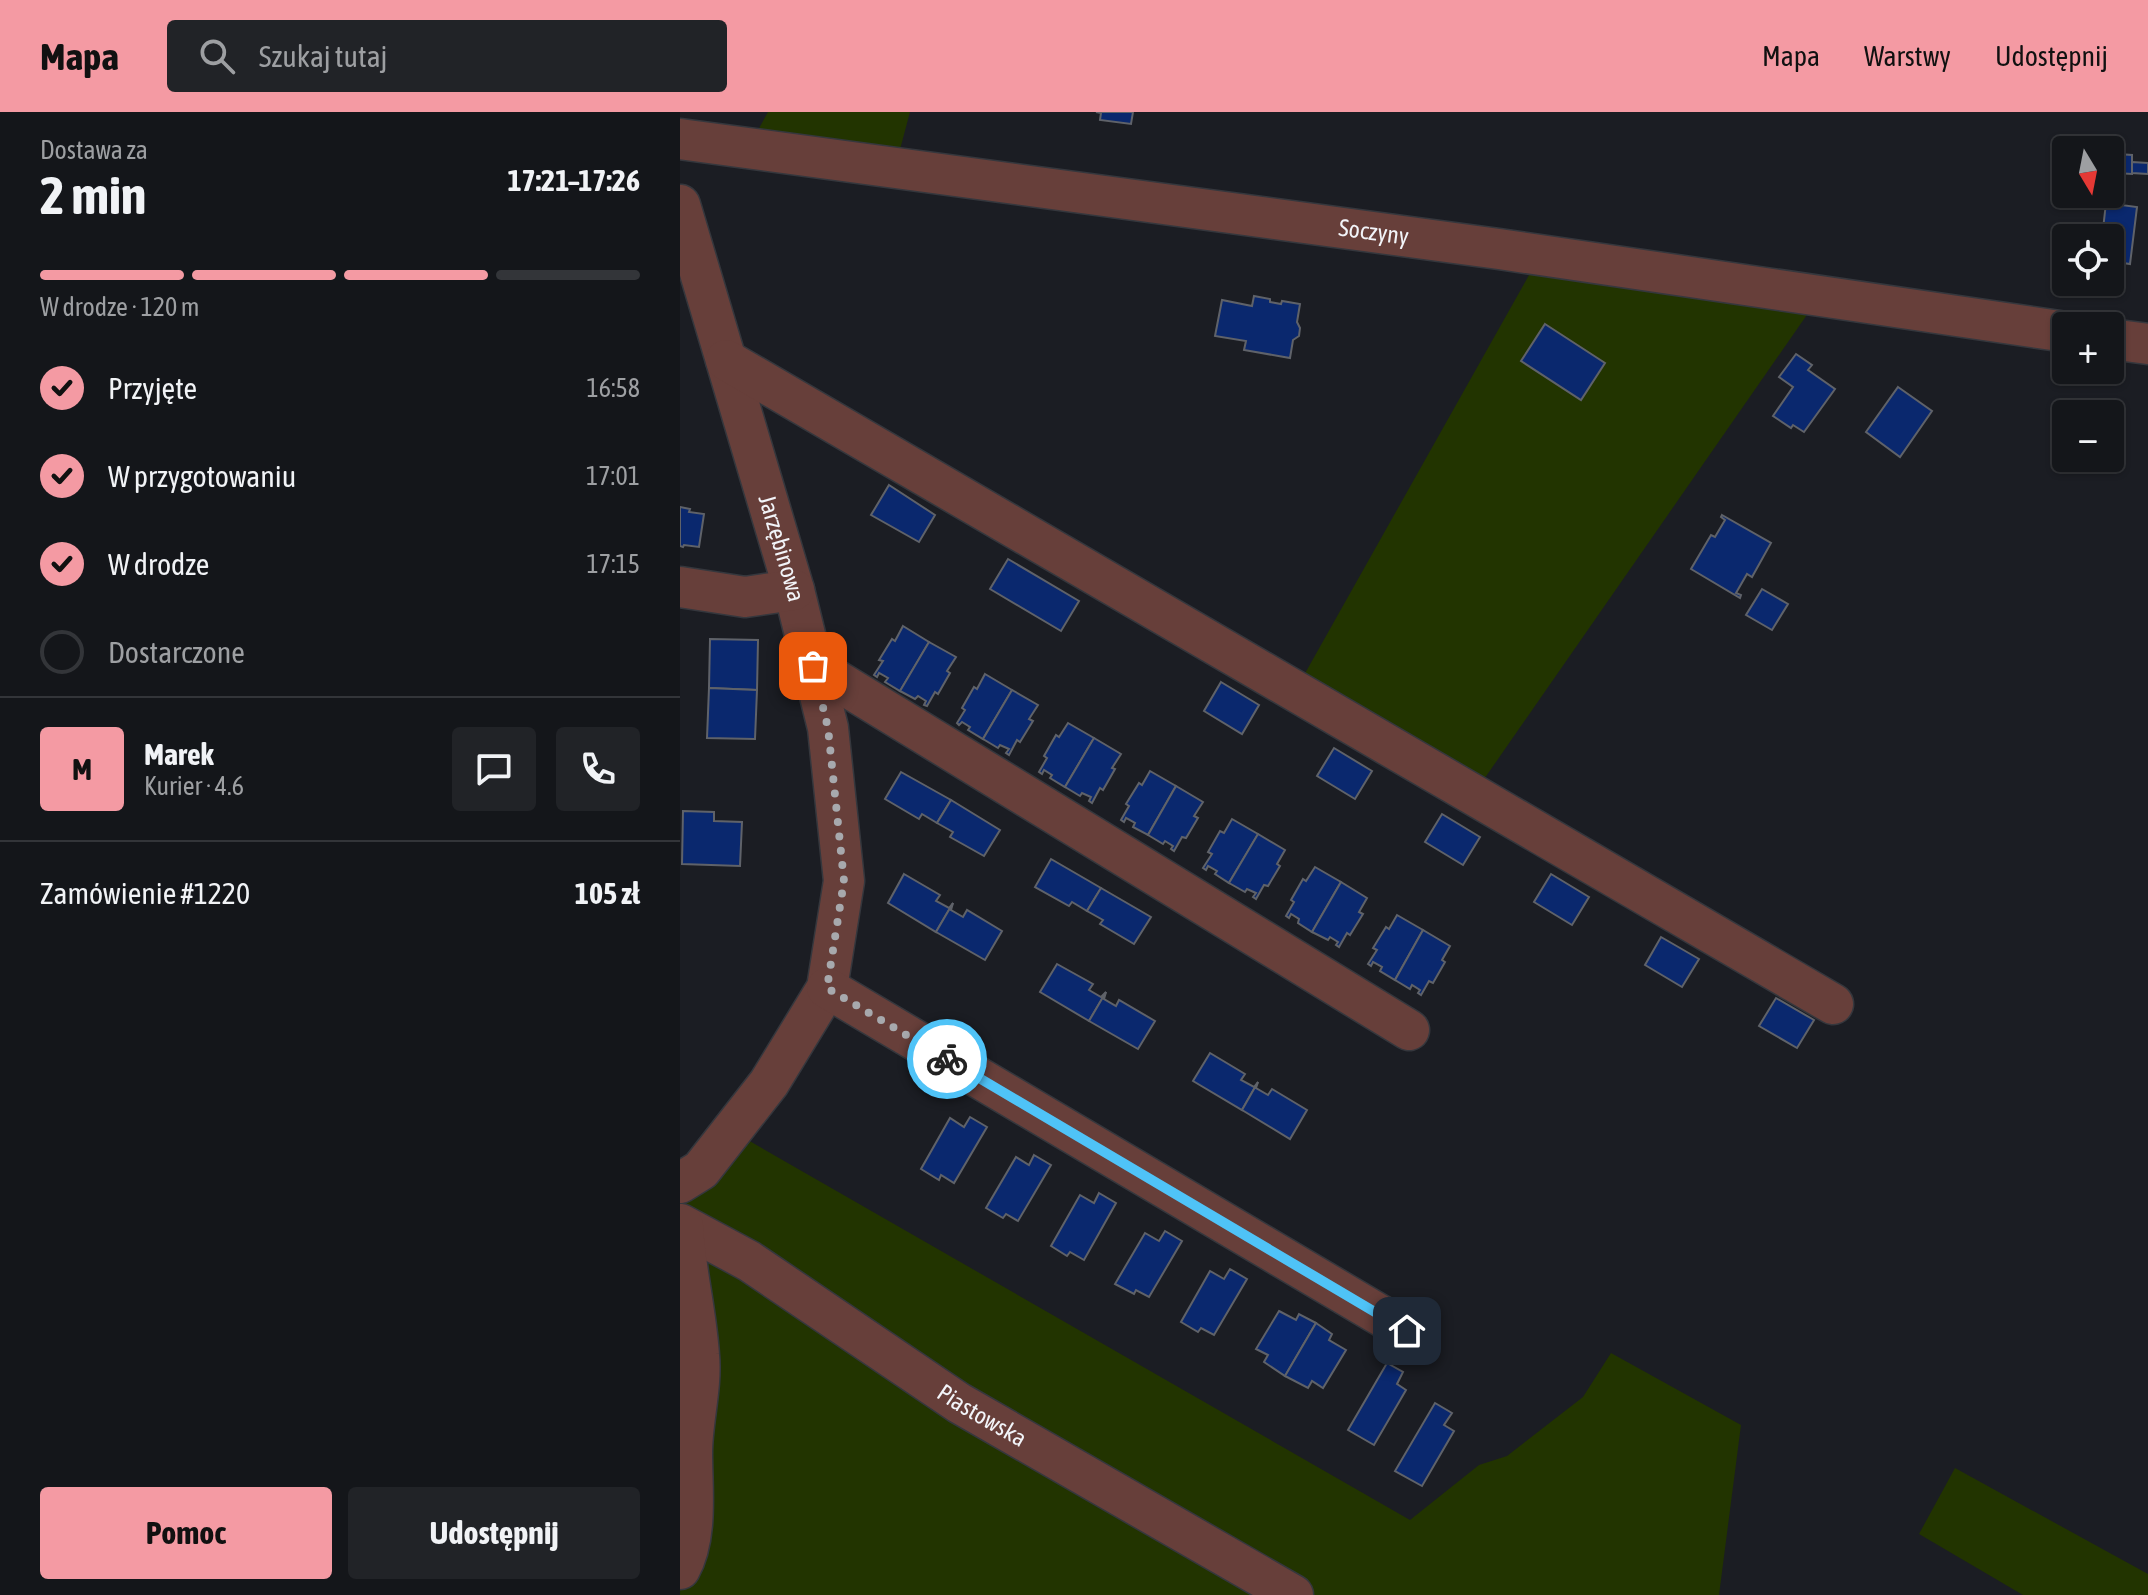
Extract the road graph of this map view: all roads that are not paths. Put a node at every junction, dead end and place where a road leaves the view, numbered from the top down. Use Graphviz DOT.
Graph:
graph roads {
  1 [pos="680,139"];
  2 [pos="680,205"];
  3 [pos="2052,330"];
  4 [pos="2124,341"];
  5 [pos="2148,344"];
  6 [pos="726,360"];
  7 [pos="680,587"];
  8 [pos="794,590"];
  9 [pos="813,666"];
  10 [pos="827,988"];
  11 [pos="1833,1004"];
  12 [pos="1409,1030"];
  13 [pos="680,1183"];
  14 [pos="681,1225"];
  15 [pos="1407,1331"];
  16 [pos="680,1569"];
  17 [pos="1293,1595"];
  1 -- 3 [label="street, Soczyny"];
  2 -- 6 [label="street, Jarzębinowa"];
  4 -- 5 [label="street"];
  6 -- 8 [label="street, Jarzębinowa"];
  6 -- 11 [label="street"];
  7 -- 8 [label="street"];
  8 -- 9 [label="street, Jarzębinowa"];
  9 -- 10 [label="street, Jarzębinowa"];
  9 -- 12 [label="street"];
  10 -- 13 [label="street, Jarzębinowa"];
  10 -- 15 [label="street"];
  14 -- 16 [label="street"];
  14 -- 17 [label="street, Piastowska"];
}
